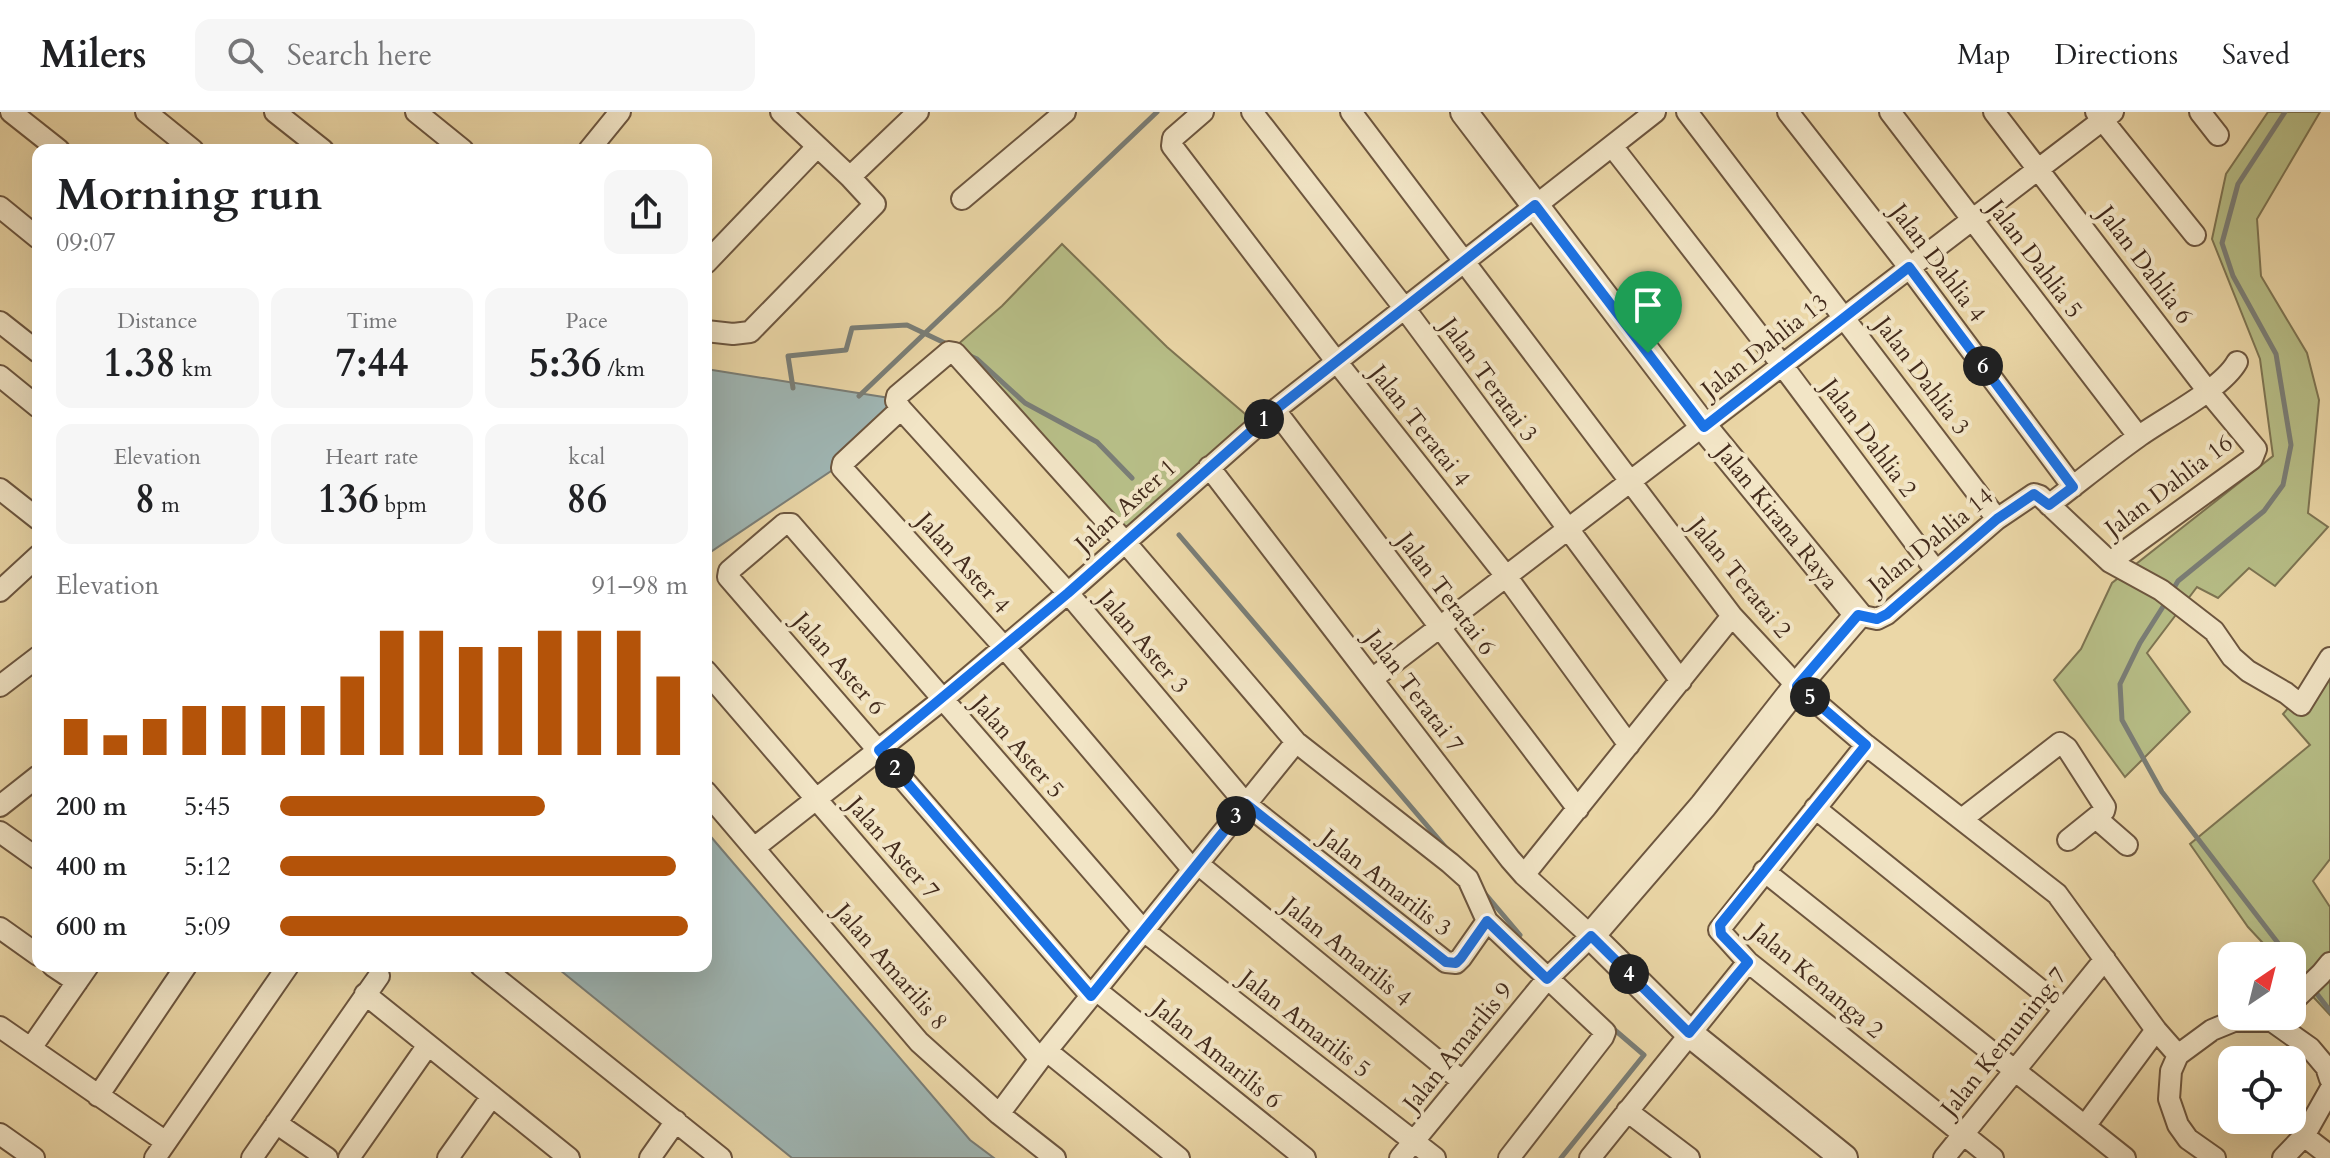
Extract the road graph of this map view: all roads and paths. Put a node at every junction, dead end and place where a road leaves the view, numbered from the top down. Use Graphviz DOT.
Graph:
graph roads {
  1 [pos="11,112"];
  2 [pos="146,112"];
  3 [pos="275,112"];
  4 [pos="416,112"];
  5 [pos="620,112"];
  6 [pos="781,112"];
  7 [pos="918,112"];
  8 [pos="1065,112"];
  9 [pos="1203,112"];
  10 [pos="1252,112"];
  11 [pos="1351,112"];
  12 [pos="1464,112"];
  13 [pos="1655,112"];
  14 [pos="1687,112"];
  15 [pos="1788,112"];
  16 [pos="1890,112"];
  17 [pos="1994,112"];
  18 [pos="2200,112"];
  19 [pos="2103,115"];
  20 [pos="2218,135"];
  21 [pos="51,144"];
  22 [pos="186,144"];
  23 [pos="315,144"];
  24 [pos="456,144"];
  25 [pos="594,144"];
  26 [pos="1612,146"];
  27 [pos="817,147"];
  28 [pos="2038,168"];
  29 [pos="850,177"];
  30 [pos="962,199"];
  31 [pos="1535,205"];
  32 [pos="0,207"];
  33 [pos="1972,219"];
  34 [pos="32,233"];
  35 [pos="2195,235"];
  36 [pos="712,257"];
  37 [pos="1464,261"];
  38 [pos="1909,267"];
  39 [pos="1405,309"];
  40 [pos="1844,316"];
  41 [pos="0,322"];
  42 [pos="712,332"];
  43 [pos="32,347"];
  44 [pos="1336,361"];
  45 [pos="2237,362"];
  46 [pos="1782,365"];
  47 [pos="0,376"];
  48 [pos="2207,390"];
  49 [pos="32,402"];
  50 [pos="901,409"];
  51 [pos="1275,410"];
  52 [pos="1704,427"];
  53 [pos="2138,436"];
  54 [pos="2256,449"];
  55 [pos="1209,467"];
  56 [pos="1630,481"];
  57 [pos="2073,487"];
  58 [pos="0,489"];
  59 [pos="2041,500"];
  60 [pos="32,514"];
  61 [pos="1997,519"];
  62 [pos="791,524"];
  63 [pos="1567,529"];
  64 [pos="1125,542"];
  65 [pos="32,562"];
  66 [pos="2110,562"];
  67 [pos="1936,571"];
  68 [pos="1506,576"];
  69 [pos="0,591"];
  70 [pos="1068,593"];
  71 [pos="1858,615"];
  72 [pos="1732,616"];
  73 [pos="1438,628"];
  74 [pos="1004,647"];
  75 [pos="2330,658"];
  76 [pos="32,662"];
  77 [pos="712,678"];
  78 [pos="1372,679"];
  79 [pos="1681,681"];
  80 [pos="0,686"];
  81 [pos="1797,686"];
  82 [pos="942,700"];
  83 [pos="1296,742"];
  84 [pos="1629,745"];
  85 [pos="1866,745"];
  86 [pos="879,750"];
  87 [pos="32,781"];
  88 [pos="712,799"];
  89 [pos="817,799"];
  90 [pos="1246,804"];
  91 [pos="0,806"];
  92 [pos="1815,808"];
  93 [pos="1578,809"];
  94 [pos="2096,818"];
  95 [pos="1962,819"];
  96 [pos="0,832"];
  97 [pos="2068,840"];
  98 [pos="2127,845"];
  99 [pos="754,848"];
  100 [pos="32,855"];
  101 [pos="1195,867"];
  102 [pos="1764,871"];
  103 [pos="1524,875"];
  104 [pos="1487,921"];
  105 [pos="0,928"];
  106 [pos="1144,931"];
  107 [pos="1591,936"];
  108 [pos="32,951"];
  109 [pos="2105,959"];
  110 [pos="1748,962"];
  111 [pos="2330,963"];
  112 [pos="182,972"];
  113 [pos="284,972"];
  114 [pos="489,972"];
  115 [pos="82,974"];
  116 [pos="379,976"];
  117 [pos="1547,979"];
  118 [pos="2306,988"];
  119 [pos="1093,993"];
  120 [pos="365,994"];
  121 [pos="2064,1009"];
  122 [pos="0,1027"];
  123 [pos="2218,1028"];
  124 [pos="2156,1030"];
  125 [pos="2288,1030"];
  126 [pos="1689,1033"];
  127 [pos="428,1045"];
  128 [pos="31,1048"];
  129 [pos="1043,1055"];
  130 [pos="2178,1055"];
  131 [pos="2015,1070"];
  132 [pos="2330,1079"];
  133 [pos="1462,1081"];
  134 [pos="2330,1090"];
  135 [pos="98,1096"];
  136 [pos="492,1096"];
  137 [pos="1627,1111"];
  138 [pos="999,1114"];
  139 [pos="676,1121"];
  140 [pos="276,1123"];
  141 [pos="2085,1126"];
  142 [pos="0,1134"];
  143 [pos="1963,1134"];
  144 [pos="2304,1136"];
  145 [pos="1414,1142"];
  146 [pos="160,1150"];
  147 [pos="555,1154"];
  148 [pos="2330,1156"];
  149 [pos="34,1158"];
  150 [pos="252,1158"];
  151 [pos="327,1158"];
  152 [pos="349,1158"];
  153 [pos="448,1158"];
  154 [pos="650,1158"];
  155 [pos="721,1158"];
  156 [pos="1055,1158"];
  157 [pos="1179,1158"];
  158 [pos="1305,1158"];
  159 [pos="1400,1158"];
  160 [pos="1435,1158"];
  161 [pos="1509,1158"];
  162 [pos="1590,1158"];
  163 [pos="1689,1158"];
  164 [pos="1844,1158"];
  165 [pos="1944,1158"];
  166 [pos="1993,1158"];
  167 [pos="2125,1158"];
  168 [pos="2215,1158"];
  169 [pos="2283,1158"];
  1 -- 21 [label="street"];
  2 -- 22 [label="street"];
  3 -- 23 [label="street"];
  4 -- 24 [label="street"];
  5 -- 25 [label="street"];
  6 -- 27 [label="street"];
  7 -- 29 [label="street"];
  8 -- 30 [label="street"];
  9 -- 44 [label="street, Jalan Teratai 4"];
  10 -- 39 [label="street, Jalan Teratai 3"];
  11 -- 37 [label="street, Jalan Teratai 2"];
  12 -- 31 [label="street, Jalan Kirana Raya"];
  13 -- 26 [label="street, Jalan Aster 1"];
  14 -- 40 [label="street, Jalan Dahlia 3"];
  15 -- 38 [label="street, Jalan Dahlia 4"];
  16 -- 33 [label="street, Jalan Dahlia 5"];
  17 -- 28 [label="street, Jalan Dahlia 6"];
  18 -- 20 [label="street"];
  19 -- 28 [label="street, Jalan Dahlia 13"];
  19 -- 35 [label="street"];
  26 -- 31 [label="street, Jalan Aster 1"];
  26 -- 46 [label="street, Jalan Dahlia 2"];
  27 -- 29 [label="street"];
  27 -- 36 [label="street"];
  28 -- 33 [label="street, Jalan Dahlia 13"];
  28 -- 48 [label="street, Jalan Dahlia 6"];
  29 -- 42 [label="street"];
  31 -- 37 [label="street, Jalan Aster 1"];
  31 -- 52 [label="street, Jalan Kirana Raya"];
  32 -- 34 [label="street"];
  33 -- 38 [label="street, Jalan Dahlia 13"];
  33 -- 53 [label="street, Jalan Dahlia 5"];
  37 -- 39 [label="street, Jalan Aster 1"];
  37 -- 56 [label="street, Jalan Teratai 2"];
  38 -- 40 [label="street, Jalan Dahlia 13"];
  38 -- 57 [label="street, Jalan Dahlia 4"];
  39 -- 44 [label="street, Jalan Aster 1"];
  39 -- 63 [label="street, Jalan Teratai 3"];
  40 -- 46 [label="street, Jalan Dahlia 13"];
  40 -- 61 [label="street, Jalan Dahlia 3"];
  41 -- 43 [label="street"];
  44 -- 51 [label="street, Jalan Aster 1"];
  44 -- 68 [label="street, Jalan Teratai 4"];
  45 -- 48 [label="street, Jalan Dahlia 14"];
  46 -- 52 [label="street, Jalan Dahlia 13"];
  46 -- 67 [label="street, Jalan Dahlia 2"];
  47 -- 49 [label="street"];
  48 -- 53 [label="street, Jalan Dahlia 14"];
  48 -- 54 [label="street, Jalan Dahlia 6"];
  50 -- 64 [label="street"];
  50 -- 70 [label="street, Jalan Aster 3"];
  50 -- 74 [label="street, Jalan Aster 4"];
  51 -- 55 [label="street, Jalan Aster 1"];
  51 -- 73 [label="street, Jalan Teratai 6"];
  52 -- 56 [label="street, Jalan Dahlia 13"];
  52 -- 71 [label="street, Jalan Kirana Raya"];
  53 -- 57 [label="street, Jalan Dahlia 14"];
  54 -- 66 [label="street, Jalan Dahlia 16"];
  55 -- 64 [label="street, Jalan Aster 1"];
  55 -- 78 [label="street, Jalan Teratai 7"];
  56 -- 63 [label="street, Jalan Dahlia 13"];
  56 -- 72 [label="street, Jalan Teratai 2"];
  57 -- 59 [label="street, Jalan Dahlia 14"];
  58 -- 60 [label="street"];
  59 -- 61 [label="street, Jalan Dahlia 14"];
  59 -- 66 [label="street"];
  61 -- 67 [label="street, Jalan Dahlia 14"];
  62 -- 82 [label="street, Jalan Aster 5"];
  62 -- 86 [label="street, Jalan Aster 6"];
  63 -- 68 [label="street, Jalan Dahlia 13"];
  63 -- 79 [label="street, Jalan Teratai 3"];
  64 -- 70 [label="street, Jalan Aster 1"];
  64 -- 83 [label="street"];
  65 -- 69 [label="street"];
  66 -- 75 [label="street"];
  67 -- 71 [label="street, Jalan Dahlia 14"];
  68 -- 73 [label="street, Jalan Dahlia 13"];
  68 -- 84 [label="street, Jalan Teratai 4"];
  70 -- 74 [label="street, Jalan Aster 1"];
  70 -- 90 [label="street, Jalan Aster 3"];
  71 -- 81 [label="street"];
  72 -- 79 [label="street"];
  72 -- 81 [label="street, Jalan Teratai 2"];
  73 -- 78 [label="street, Jalan Dahlia 13"];
  73 -- 93 [label="street, Jalan Teratai 6"];
  74 -- 82 [label="street, Jalan Aster 1"];
  74 -- 101 [label="street, Jalan Aster 4"];
  76 -- 80 [label="street"];
  77 -- 89 [label="street, Jalan Aster 7"];
  78 -- 103 [label="street, Jalan Teratai 7"];
  79 -- 84 [label="street"];
  81 -- 85 [label="street, Jalan Teratai 2"];
  81 -- 107 [label="street"];
  82 -- 86 [label="street, Jalan Aster 1"];
  82 -- 106 [label="street, Jalan Aster 5"];
  83 -- 90 [label="street"];
  83 -- 104 [label="street"];
  84 -- 93 [label="street"];
  85 -- 92 [label="street, Jalan Kenanga 2"];
  85 -- 95 [label="street, Jalan Teratai 2"];
  86 -- 89 [label="street, Jalan Aster 1"];
  86 -- 119 [label="street, Jalan Aster 6"];
  87 -- 91 [label="street"];
  88 -- 99 [label="street, Jalan Amarilis 8"];
  89 -- 99 [label="street, Jalan Aster 1"];
  89 -- 129 [label="street, Jalan Aster 7"];
  90 -- 101 [label="street"];
  90 -- 104 [label="street, Jalan Amarilis 3"];
  92 -- 102 [label="street, Jalan Kenanga 2"];
  92 -- 121 [label="street"];
  93 -- 103 [label="street"];
  94 -- 95 [label="street"];
  94 -- 97 [label="street"];
  94 -- 98 [label="street"];
  95 -- 109 [label="street, Jalan Teratai 2"];
  96 -- 100 [label="street"];
  99 -- 138 [label="street, Jalan Amarilis 8"];
  101 -- 106 [label="street"];
  101 -- 133 [label="street, Jalan Amarilis 4"];
  102 -- 110 [label="street, Jalan Kenanga 2"];
  102 -- 131 [label="street"];
  103 -- 107 [label="street, Jalan Teratai 7"];
  104 -- 117 [label="street"];
  105 -- 108 [label="street"];
  106 -- 119 [label="street"];
  106 -- 145 [label="street, Jalan Amarilis 5"];
  107 -- 117 [label="street, Jalan Amarilis 9"];
  107 -- 126 [label="street"];
  109 -- 121 [label="street, Jalan Kemuning 7"];
  109 -- 124 [label="street, Jalan Teratai 2"];
  110 -- 126 [label="street"];
  110 -- 143 [label="street, Jalan Kenanga 2"];
  111 -- 118 [label="street"];
  112 -- 135 [label="street"];
  113 -- 146 [label="street"];
  114 -- 139 [label="street"];
  115 -- 128 [label="street"];
  116 -- 120 [label="street"];
  117 -- 133 [label="street, Jalan Amarilis 9"];
  117 -- 161 [label="street"];
  119 -- 129 [label="street"];
  119 -- 158 [label="street, Jalan Amarilis 6"];
  120 -- 127 [label="street"];
  120 -- 140 [label="street"];
  121 -- 131 [label="street, Jalan Kemuning 7"];
  122 -- 128 [label="street"];
  123 -- 130 [label="street"];
  124 -- 130 [label="street, Jalan Teratai 2"];
  124 -- 141 [label="street"];
  125 -- 132 [label="street"];
  126 -- 137 [label="street"];
  126 -- 164 [label="street"];
  127 -- 136 [label="street"];
  127 -- 152 [label="street"];
  128 -- 135 [label="street"];
  129 -- 138 [label="street"];
  129 -- 157 [label="street, Jalan Aster 7"];
  130 -- 168 [label="street"];
  131 -- 141 [label="street"];
  131 -- 143 [label="street, Jalan Kemuning 7"];
  133 -- 145 [label="street, Jalan Amarilis 9"];
  134 -- 144 [label="street"];
  135 -- 146 [label="street"];
  136 -- 147 [label="street"];
  136 -- 153 [label="street"];
  137 -- 162 [label="street"];
  137 -- 163 [label="street"];
  138 -- 156 [label="street, Jalan Amarilis 8"];
  139 -- 154 [label="street"];
  139 -- 155 [label="street"];
  140 -- 150 [label="street"];
  140 -- 151 [label="street"];
  141 -- 167 [label="street"];
  142 -- 149 [label="street"];
  143 -- 165 [label="street, Jalan Kemuning 7"];
  143 -- 166 [label="street, Jalan Kenanga 2"];
  144 -- 148 [label="street"];
  144 -- 169 [label="street"];
  145 -- 159 [label="street, Jalan Amarilis 9"];
  145 -- 160 [label="street, Jalan Amarilis 5"];
}
